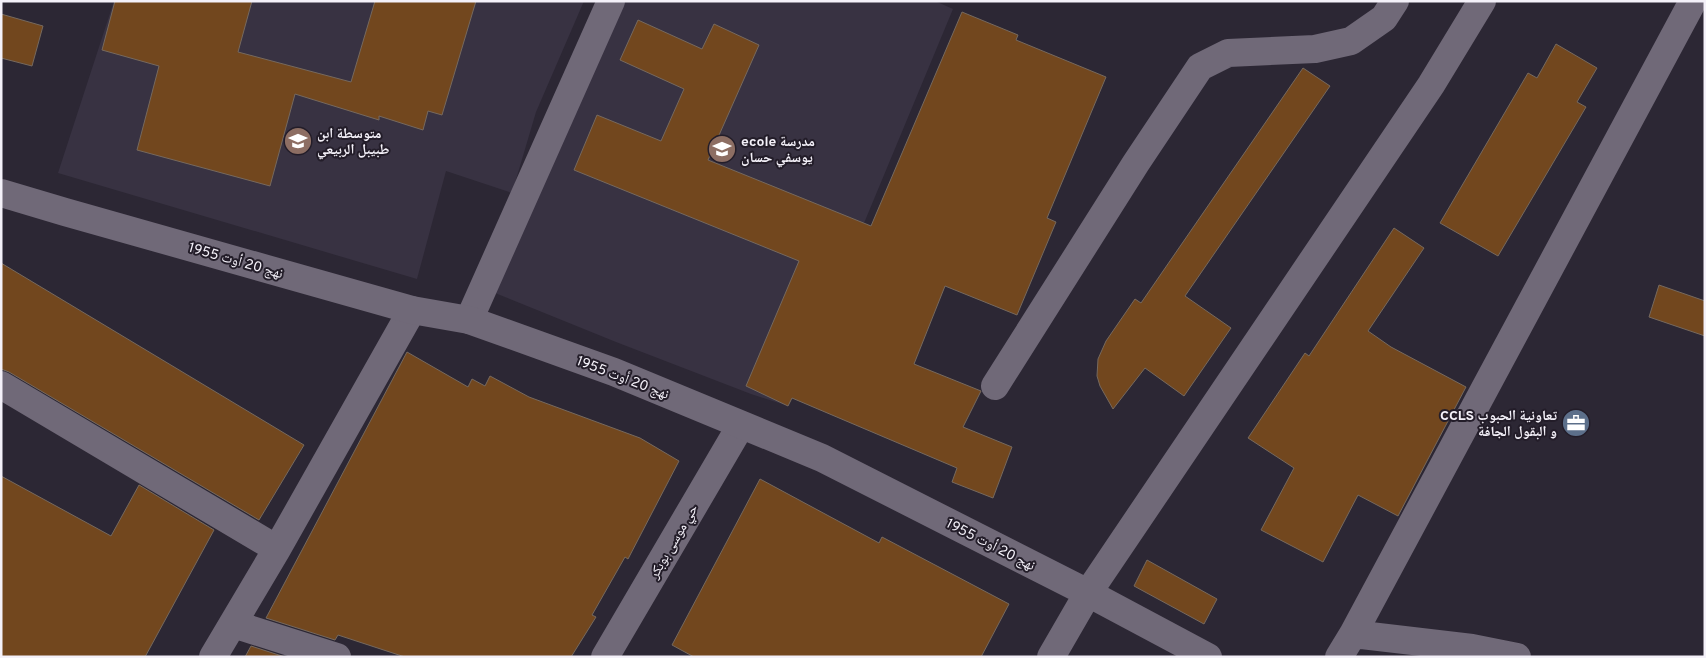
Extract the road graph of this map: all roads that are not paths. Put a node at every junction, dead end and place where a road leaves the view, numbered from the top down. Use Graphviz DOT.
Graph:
graph roads {
  1 [pos="611,1"];
  2 [pos="1395,1"];
  3 [pos="1482,1"];
  4 [pos="1693,1"];
  5 [pos="1,193"];
  6 [pos="412,310"];
  7 [pos="468,320"];
  8 [pos="1,385"];
  9 [pos="995,386"];
  10 [pos="741,425"];
  11 [pos="277,549"];
  12 [pos="1088,593"];
  13 [pos="234,624"];
  14 [pos="1354,634"];
  15 [pos="213,657"];
  16 [pos="337,657"];
  17 [pos="605,657"];
  18 [pos="1051,657"];
  19 [pos="1208,657"];
  20 [pos="1339,657"];
  21 [pos="1517,657"];
  1 -- 7 [label="street"];
  2 -- 9 [label="street"];
  3 -- 12 [label="street"];
  4 -- 14 [label="street"];
  5 -- 6 [label="street, نهج 20 أوت 1955"];
  6 -- 7 [label="street, نهج 20 أوت 1955"];
  6 -- 11 [label="street"];
  7 -- 10 [label="street, نهج 20 أوت 1955"];
  8 -- 11 [label="street"];
  10 -- 12 [label="street, نهج 20 أوت 1955"];
  10 -- 17 [label="street, حي موسى بوبكر"];
  11 -- 13 [label="street"];
  12 -- 18 [label="street"];
  12 -- 19 [label="street, نهج 20 أوت 1955"];
  13 -- 15 [label="street"];
  13 -- 16 [label="street"];
  14 -- 20 [label="street"];
  14 -- 21 [label="street"];
}
